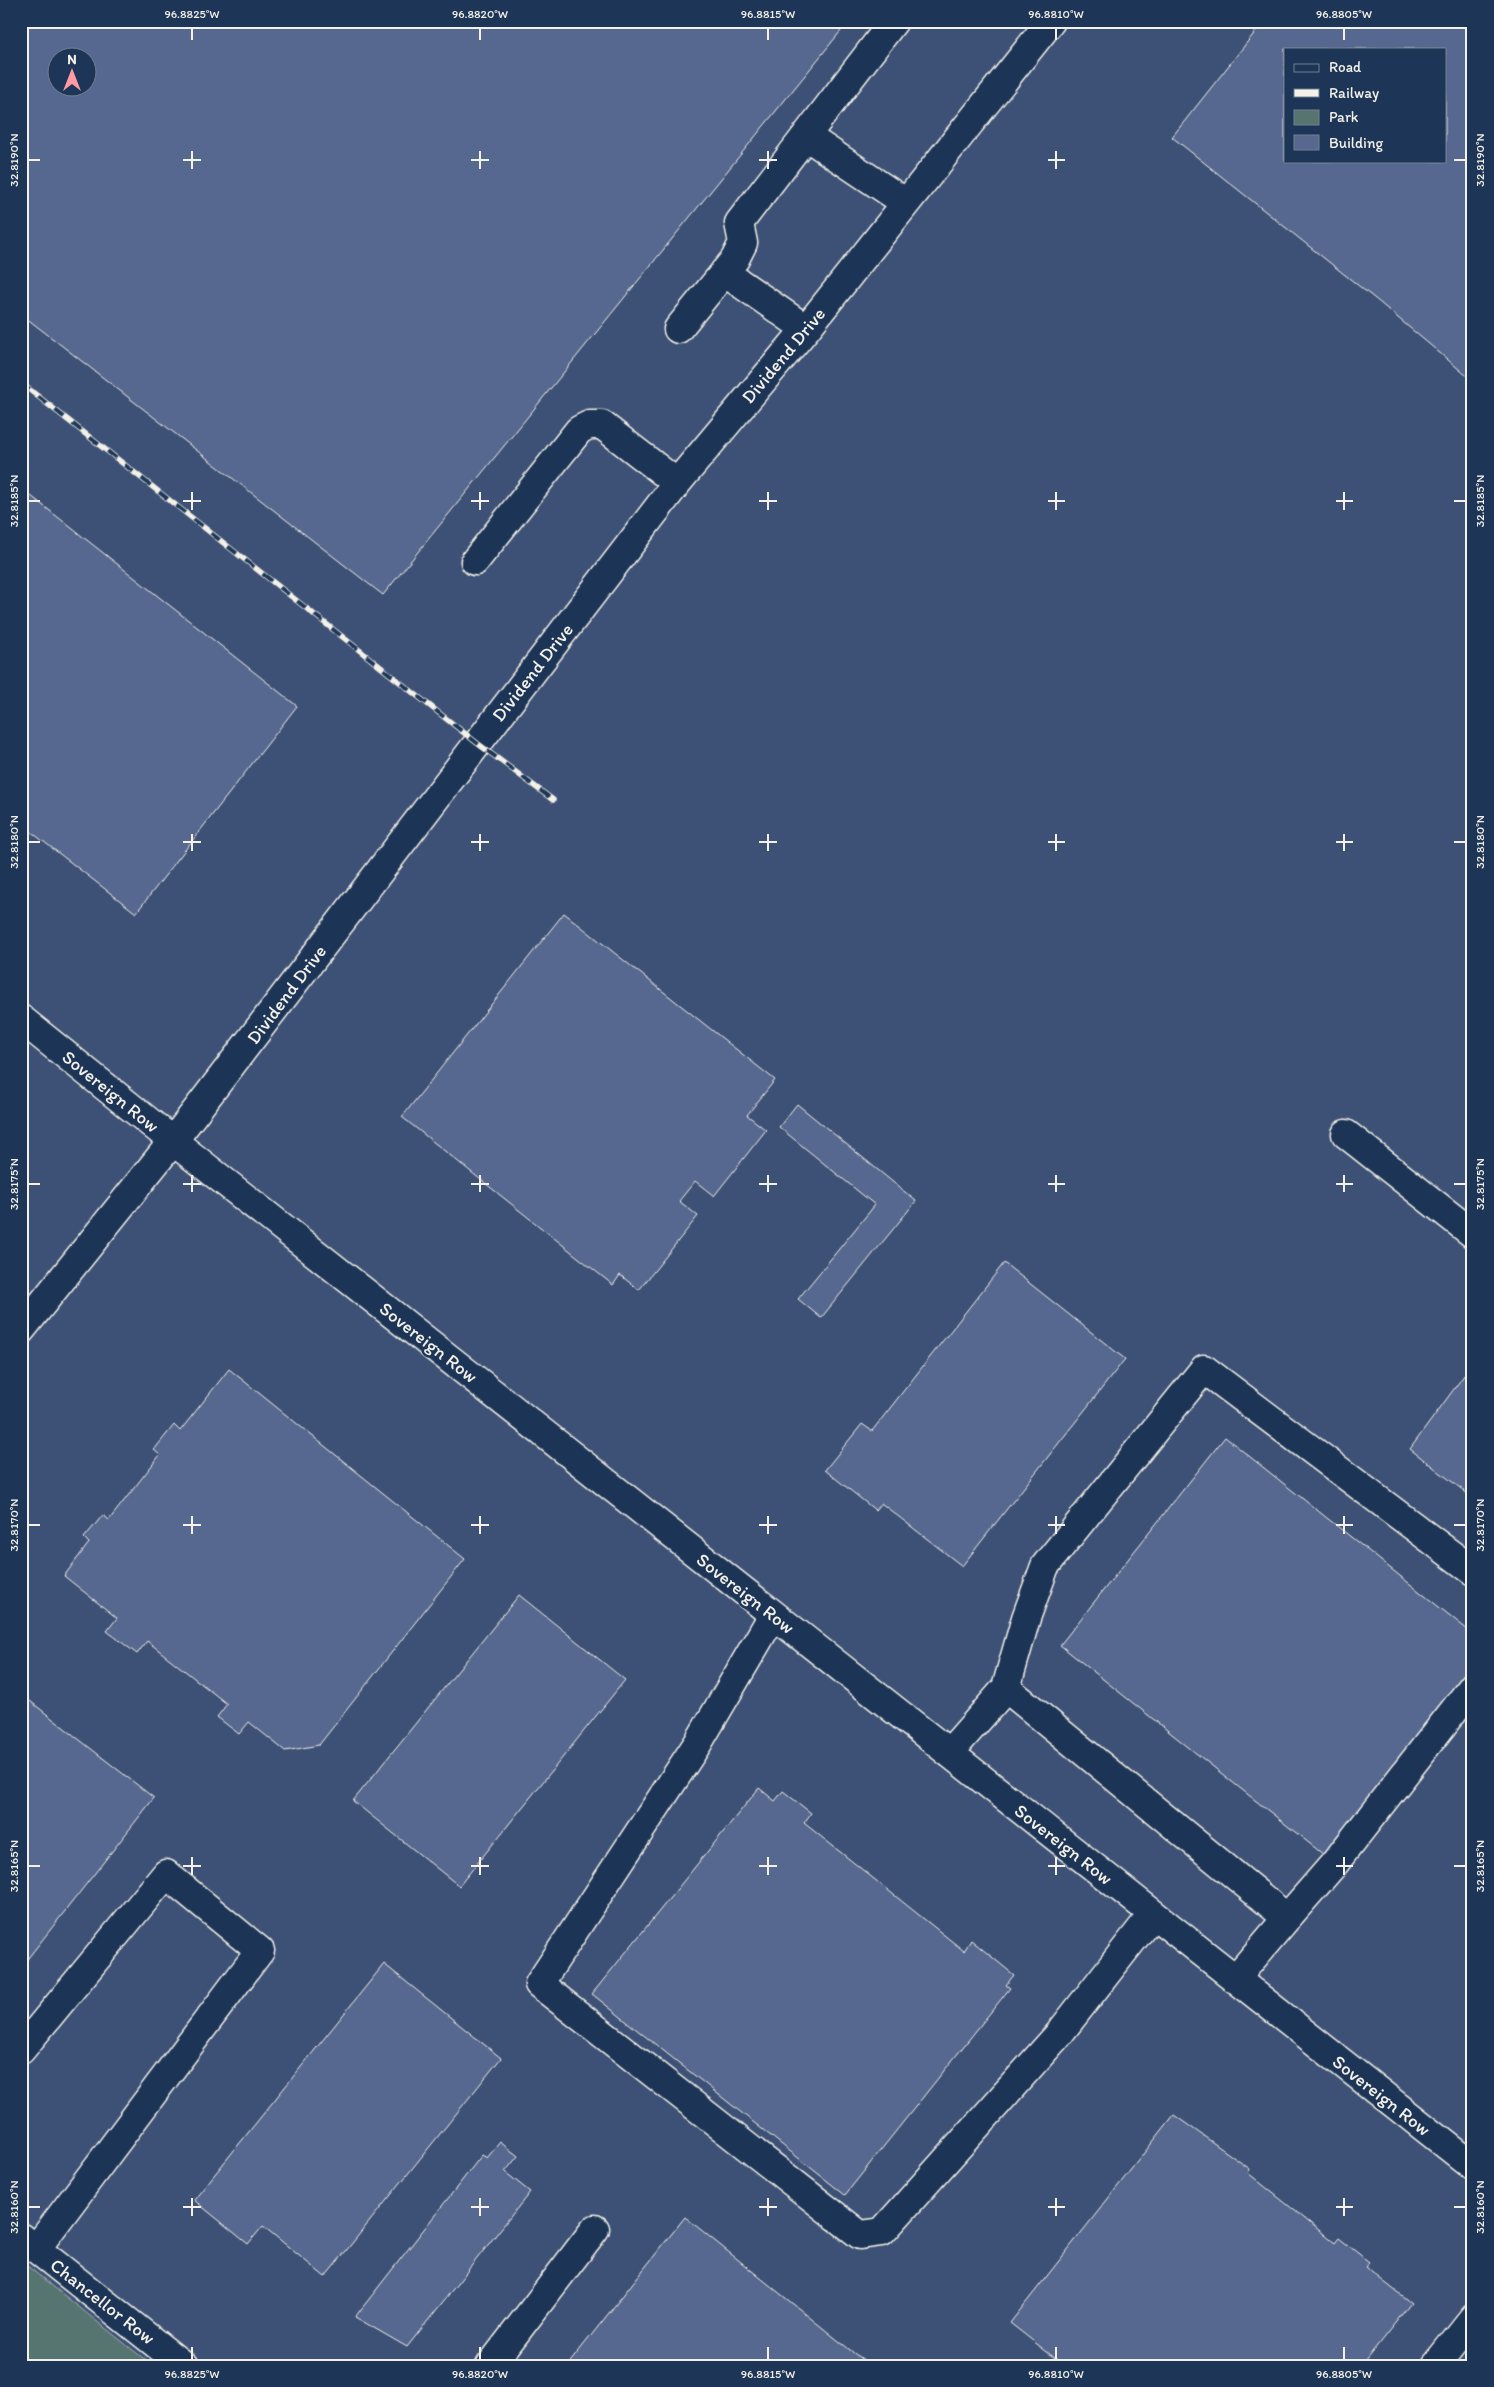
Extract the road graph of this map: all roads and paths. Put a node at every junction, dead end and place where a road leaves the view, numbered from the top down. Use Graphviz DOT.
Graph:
graph roads {
  1 [pos="894,21"];
  2 [pos="1051,21"];
  3 [pos="806,136"];
  4 [pos="906,203"];
  5 [pos="724,272"];
  6 [pos="678,329"];
  7 [pos="806,329"];
  8 [pos="677,483"];
  9 [pos="476,561"];
  10 [pos="21,1019"];
  11 [pos="1346,1134"];
  12 [pos="173,1141"];
  13 [pos="1473,1234"];
  14 [pos="21,1330"];
  15 [pos="1473,1571"];
  16 [pos="773,1615"];
  17 [pos="1473,1686"];
  18 [pos="1006,1688"];
  19 [pos="949,1753"];
  20 [pos="1152,1914"];
  21 [pos="1287,1918"];
  22 [pos="1236,1979"];
  23 [pos="21,2050"];
  24 [pos="1473,2166"];
  25 [pos="595,2229"];
  26 [pos="29,2243"];
  27 [pos="1473,2318"];
  28 [pos="184,2366"];
  29 [pos="490,2366"];
  30 [pos="1435,2366"];
  1 -- 3 [label="street"];
  2 -- 4 [label="street, Dividend Drive"];
  3 -- 4 [label="street"];
  3 -- 5 [label="street"];
  4 -- 7 [label="street, Dividend Drive"];
  5 -- 6 [label="street"];
  5 -- 7 [label="street"];
  7 -- 8 [label="street, Dividend Drive"];
  8 -- 9 [label="street"];
  8 -- 12 [label="street, Dividend Drive"];
  10 -- 12 [label="street, Sovereign Row"];
  11 -- 13 [label="street"];
  12 -- 14 [label="street, Dividend Drive"];
  12 -- 16 [label="street, Sovereign Row"];
  15 -- 18 [label="street"];
  16 -- 19 [label="street, Sovereign Row"];
  16 -- 20 [label="street"];
  17 -- 21 [label="street"];
  18 -- 19 [label="street"];
  18 -- 21 [label="street"];
  19 -- 20 [label="street, Sovereign Row"];
  20 -- 22 [label="street, Sovereign Row"];
  21 -- 22 [label="street"];
  22 -- 24 [label="street, Sovereign Row"];
  23 -- 26 [label="street"];
  25 -- 29 [label="street"];
  26 -- 28 [label="street, Chancellor Row"];
  27 -- 30 [label="street"];
}
